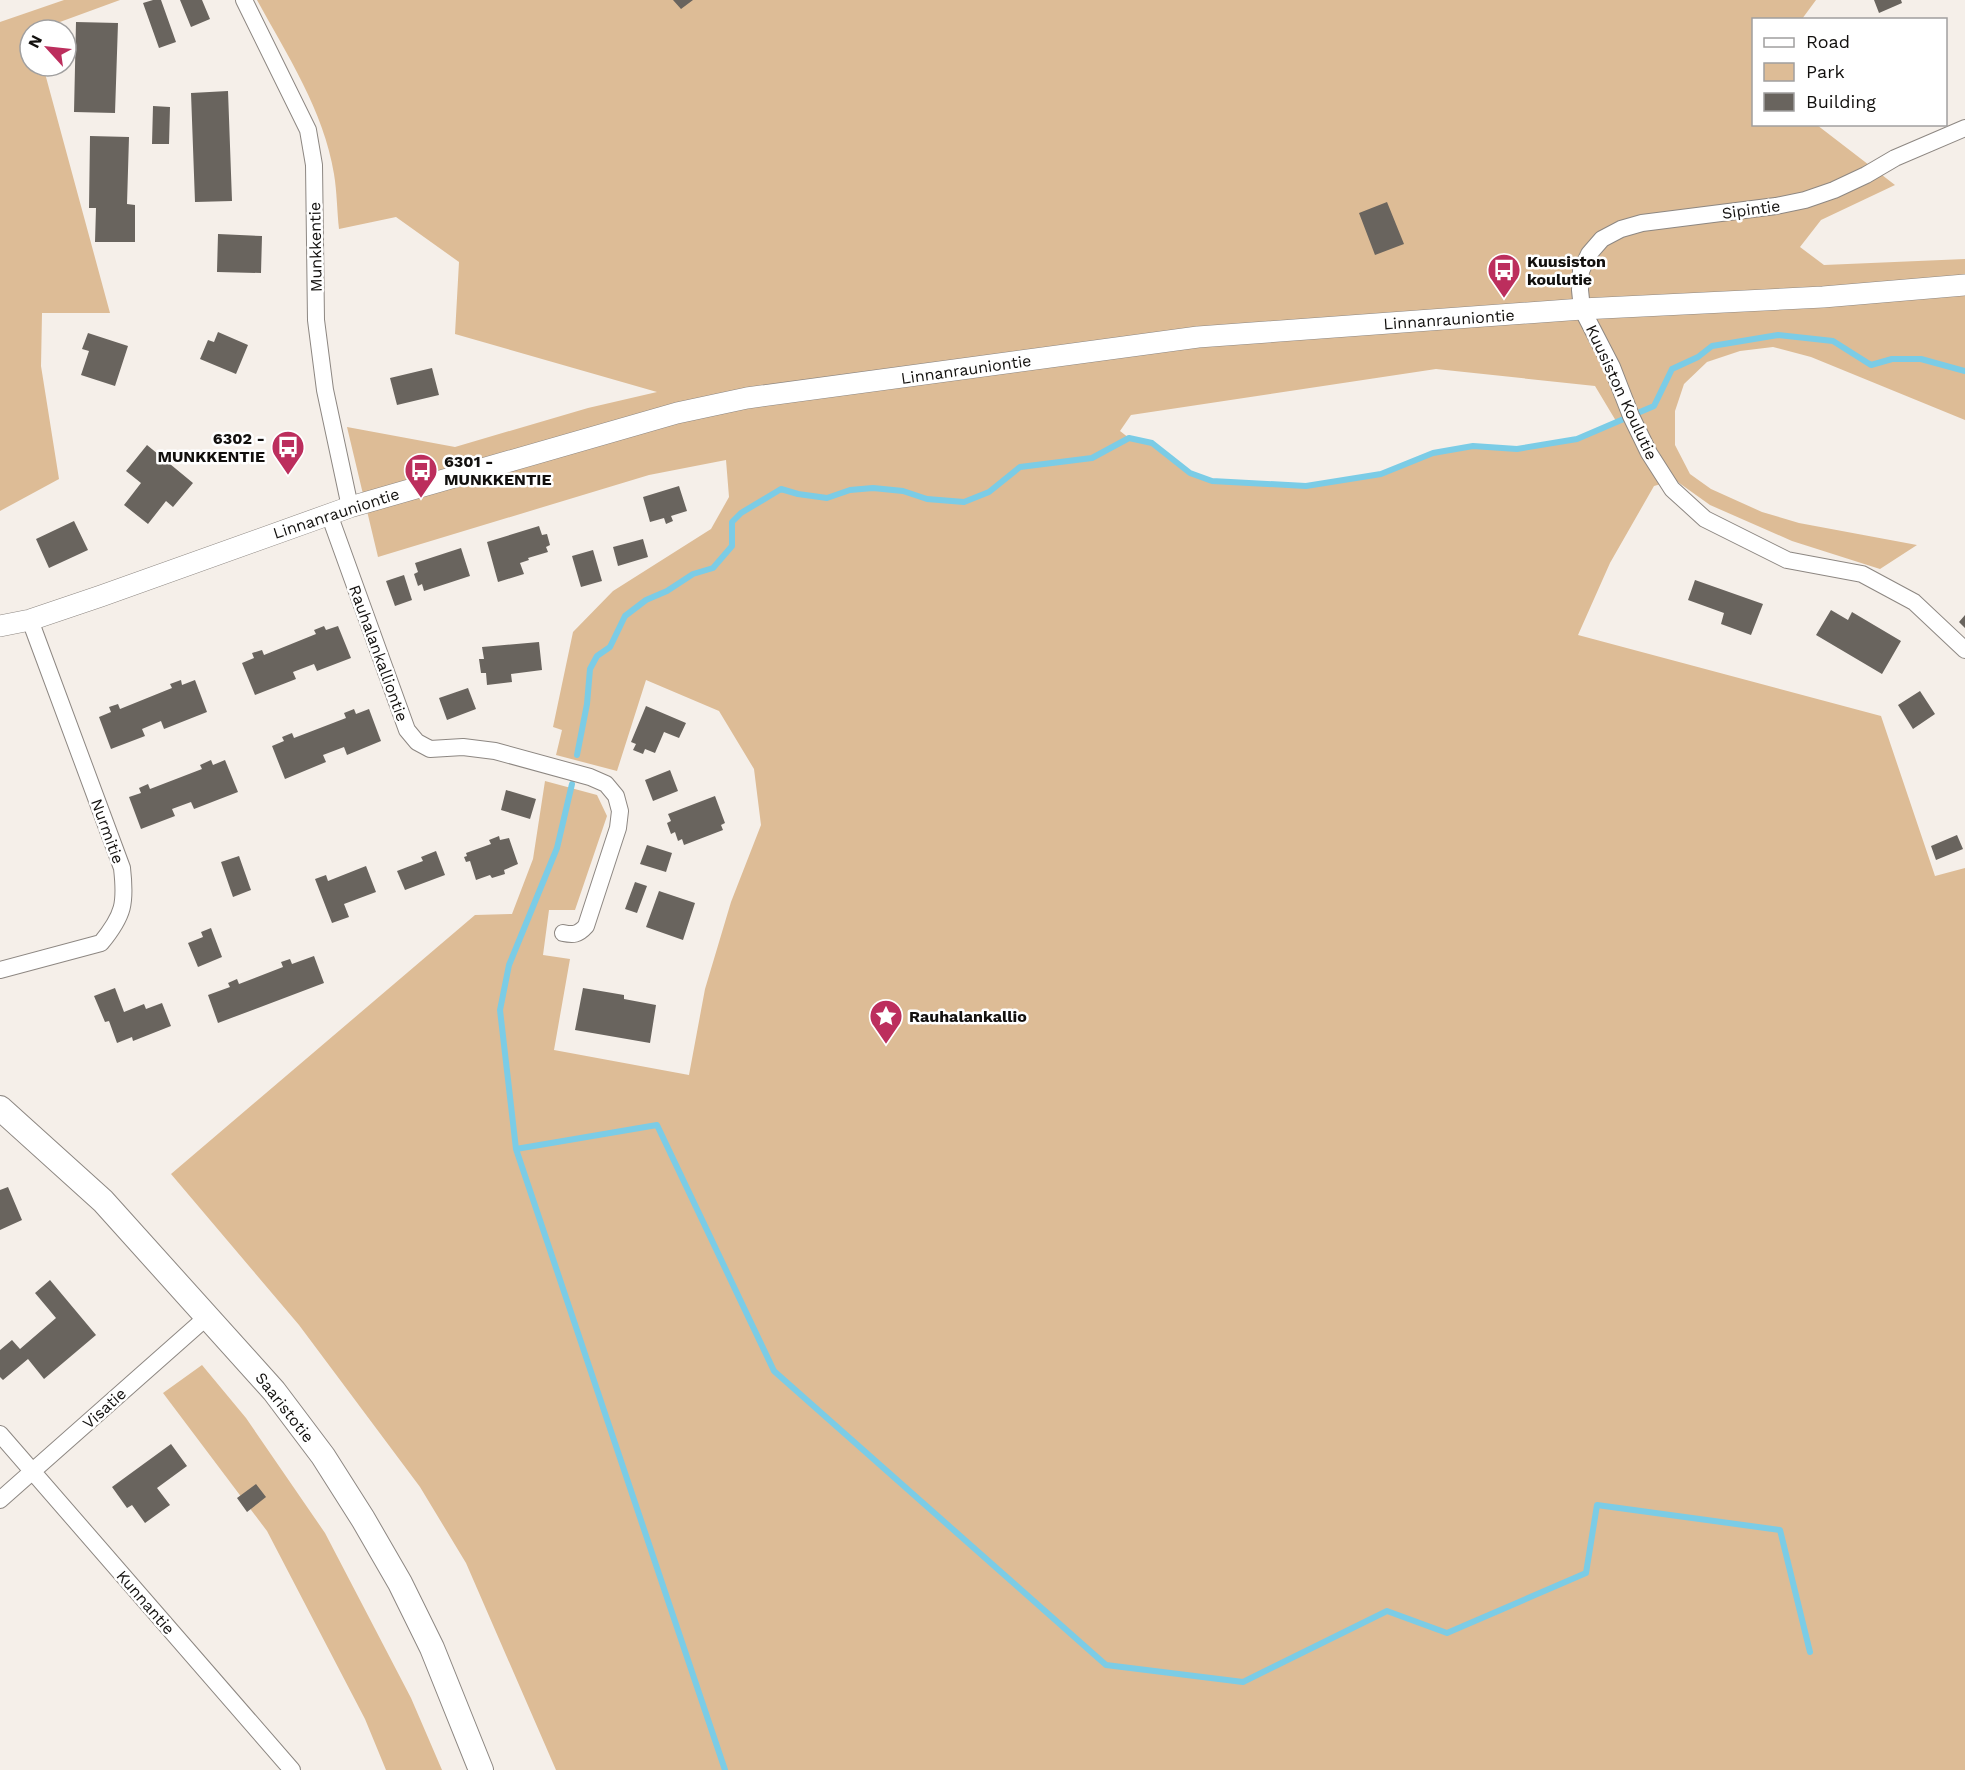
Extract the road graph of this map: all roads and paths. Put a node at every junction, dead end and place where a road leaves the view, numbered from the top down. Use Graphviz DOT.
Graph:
graph roads {
  1 [pos="244,0"];
  2 [pos="1965,128"];
  3 [pos="1965,285"];
  4 [pos="1582,309"];
  5 [pos="350,507"];
  6 [pos="329,514"];
  7 [pos="30,620"];
  8 [pos="0,626"];
  9 [pos="1965,650"];
  10 [pos="563,933"];
  11 [pos="0,970"];
  12 [pos="0,1108"];
  13 [pos="208,1316"];
  14 [pos="0,1434"];
  15 [pos="33,1472"];
  16 [pos="0,1500"];
  17 [pos="292,1770"];
  18 [pos="481,1770"];
  1 -- 5 [label="street, Munkkentie"];
  2 -- 4 [label="street, Sipintie"];
  3 -- 4 [label="street, Linnanrauniontie"];
  4 -- 5 [label="street, Linnanrauniontie"];
  4 -- 9 [label="street, Kuusiston Koulutie"];
  5 -- 6 [label="street, Linnanrauniontie"];
  6 -- 7 [label="street, Linnanrauniontie"];
  6 -- 10 [label="street, Rauhalankalliontie"];
  7 -- 8 [label="street, Linnanrauniontie"];
  7 -- 11 [label="street, Nurmitie"];
  12 -- 13 [label="main road, Saaristotie"];
  13 -- 15 [label="street, Visatie"];
  13 -- 18 [label="main road, Saaristotie"];
  14 -- 15 [label="street, Kunnantie"];
  15 -- 16 [label="street, Visatie"];
  15 -- 17 [label="street, Kunnantie"];
}
